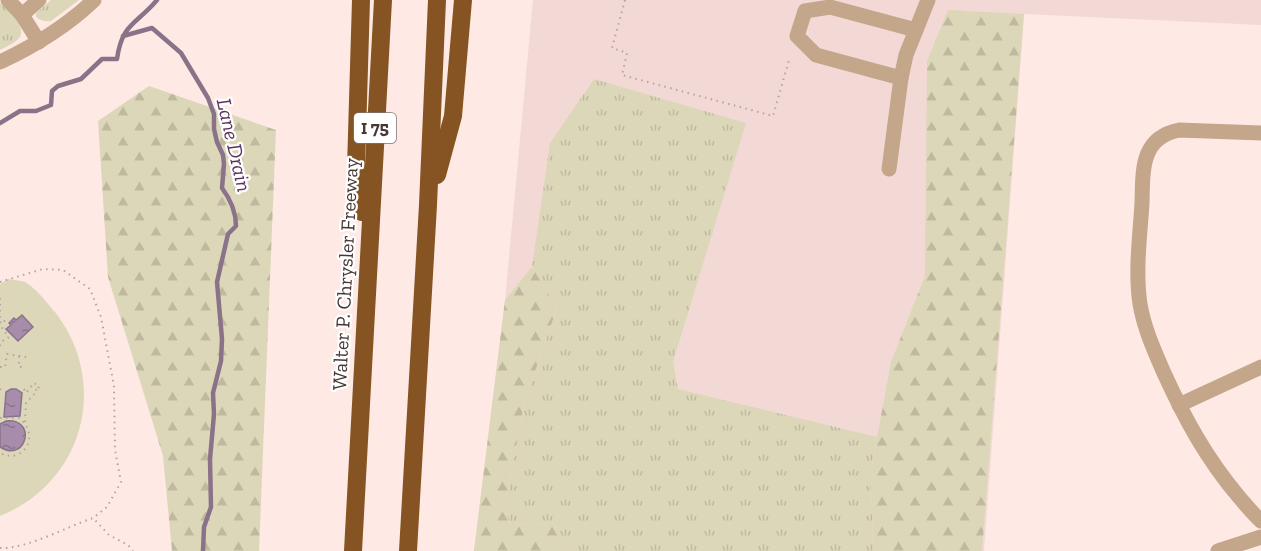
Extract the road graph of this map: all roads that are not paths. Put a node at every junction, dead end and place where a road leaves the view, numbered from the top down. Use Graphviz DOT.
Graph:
graph roads {
  1 [pos="8,0"];
  2 [pos="39,0"];
  3 [pos="94,0"];
  4 [pos="361,0"];
  5 [pos="382,0"];
  6 [pos="437,0"];
  7 [pos="463,0"];
  8 [pos="928,0"];
  9 [pos="22,15"];
  10 [pos="916,30"];
  11 [pos="39,42"];
  12 [pos="0,62"];
  13 [pos="901,78"];
  14 [pos="1261,133"];
  15 [pos="888,169"];
  16 [pos="428,205"];
  17 [pos="368,256"];
  18 [pos="1261,367"];
  19 [pos="1179,405"];
  20 [pos="1261,521"];
  21 [pos="1261,537"];
  22 [pos="352,551"];
  23 [pos="408,551"];
  24 [pos="1218,551"];
  1 -- 9 [label="street"];
  2 -- 9 [label="street"];
  3 -- 11 [label="street"];
  4 -- 17 [label="highway"];
  5 -- 17 [label="highway, Walter P. Chrysler Freeway / I 75"];
  6 -- 16 [label="highway"];
  7 -- 16 [label="highway"];
  8 -- 10 [label="street"];
  9 -- 11 [label="street"];
  10 -- 13 [label="street"];
  10 -- 13 [label="street"];
  11 -- 12 [label="street"];
  13 -- 15 [label="street"];
  14 -- 19 [label="street"];
  16 -- 23 [label="highway"];
  17 -- 22 [label="highway, Walter P. Chrysler Freeway / I 75"];
  18 -- 19 [label="street"];
  19 -- 20 [label="street"];
  21 -- 24 [label="street"];
}
